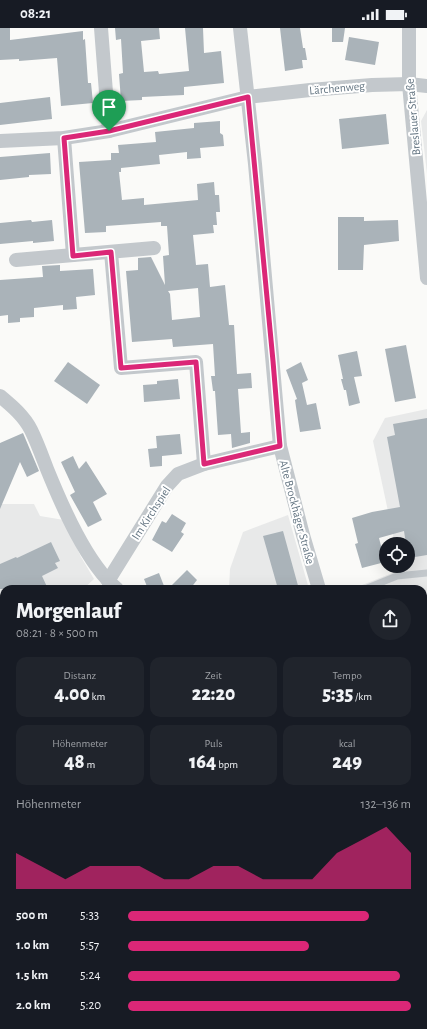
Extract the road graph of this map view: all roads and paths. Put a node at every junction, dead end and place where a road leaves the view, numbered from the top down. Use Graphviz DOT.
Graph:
graph roads {
  1 [pos="101,28"];
  2 [pos="240,28"];
  3 [pos="409,28"];
  4 [pos="409,84"];
  5 [pos="427,86"];
  6 [pos="248,97"];
  7 [pos="109,131"];
  8 [pos="64,138"];
  9 [pos="0,141"];
  10 [pos="154,248"];
  11 [pos="111,252"];
  12 [pos="73,256"];
  13 [pos="16,260"];
  14 [pos="427,278"];
  15 [pos="0,396"];
  16 [pos="280,446"];
  17 [pos="204,464"];
  18 [pos="427,573"];
  19 [pos="113,585"];
  20 [pos="318,585"];
  21 [pos="376,585"];
  1 -- 7 [label="street"];
  2 -- 6 [label="street, Alte Brockhäger Straße"];
  3 -- 4 [label="street, Breslauer Straße"];
  4 -- 5 [label="street, Lärchenweg"];
  4 -- 6 [label="street, Lärchenweg"];
  4 -- 14 [label="street, Breslauer Straße"];
  6 -- 7 [label="street, Lärchenweg"];
  6 -- 16 [label="street, Alte Brockhäger Straße"];
  7 -- 8 [label="street, Lärchenweg"];
  8 -- 9 [label="street, Lärchenweg"];
  8 -- 12 [label="street"];
  10 -- 11 [label="street"];
  11 -- 12 [label="street"];
  11 -- 17 [label="street"];
  12 -- 13 [label="street"];
  15 -- 19 [label="street, Im Kirchspiel"];
  16 -- 17 [label="street, Im Kirchspiel"];
  16 -- 20 [label="street, Alte Brockhäger Straße"];
  17 -- 19 [label="street, Im Kirchspiel"];
  18 -- 21 [label="lane"];
}
